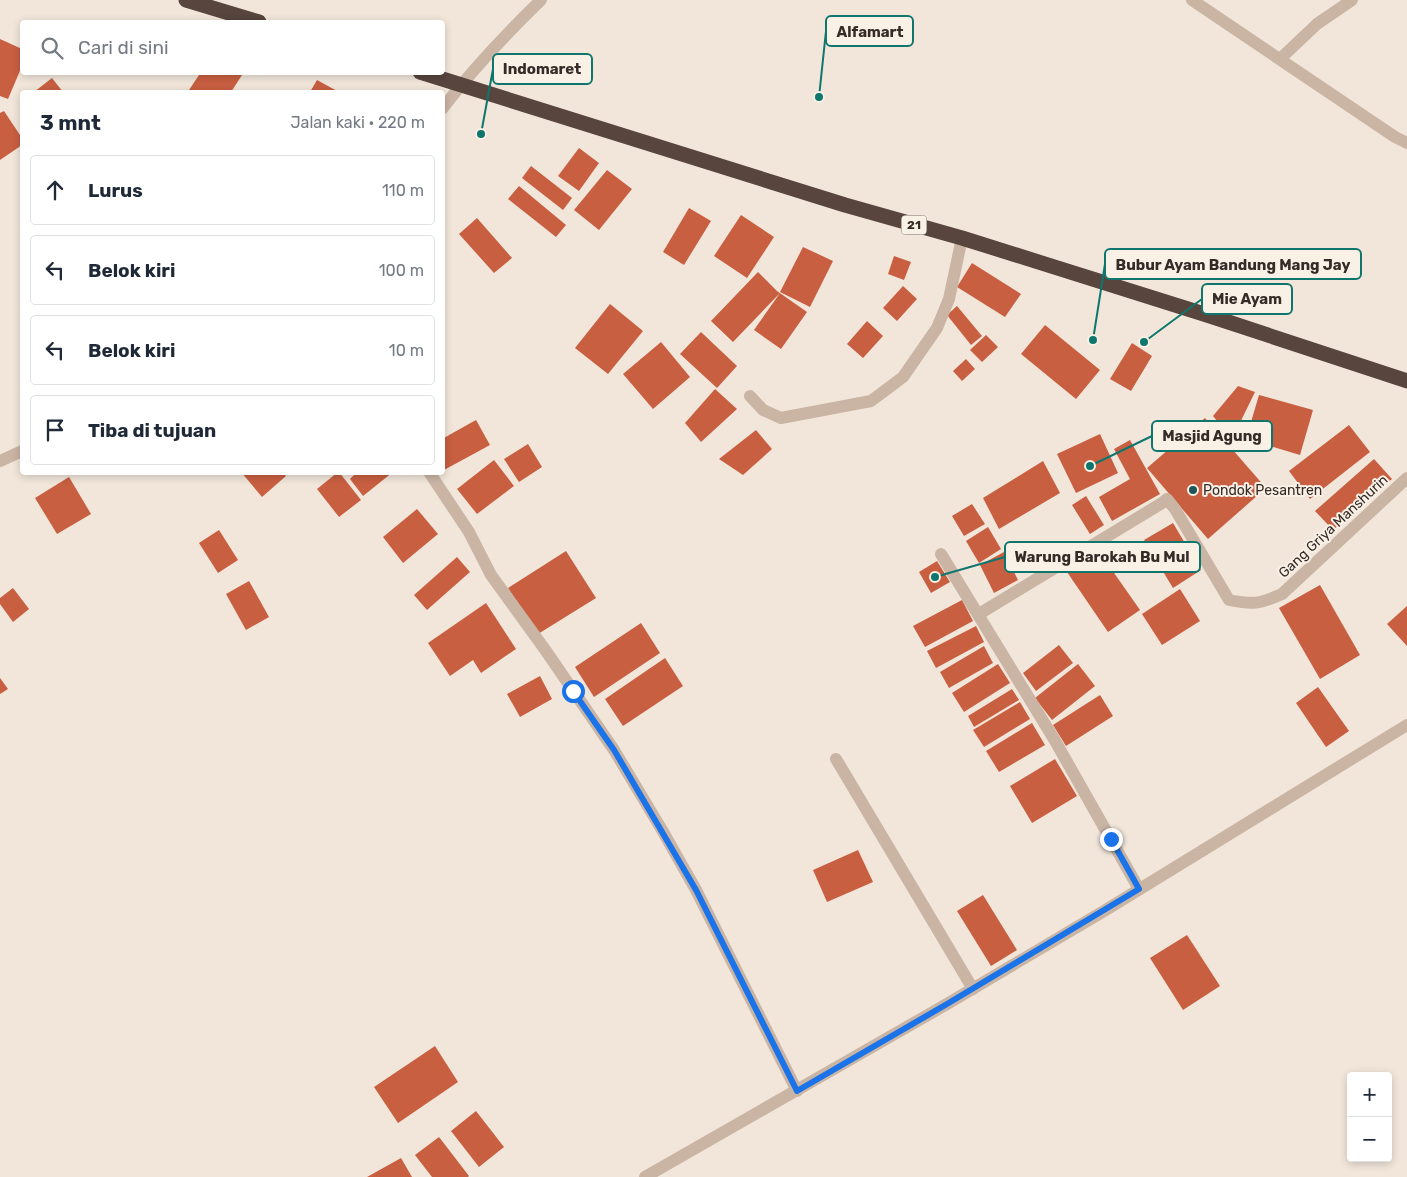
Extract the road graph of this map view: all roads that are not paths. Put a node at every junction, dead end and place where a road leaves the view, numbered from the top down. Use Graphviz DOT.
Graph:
graph roads {
  1 [pos="186,0"];
  2 [pos="542,0"];
  3 [pos="1192,0"];
  4 [pos="1352,0"];
  5 [pos="252,20"];
  6 [pos="1280,59"];
  7 [pos="429,75"];
  8 [pos="460,85"];
  9 [pos="445,105"];
  10 [pos="1407,143"];
  11 [pos="962,238"];
  12 [pos="1407,381"];
  13 [pos="750,396"];
  14 [pos="20,452"];
  15 [pos="0,461"];
  16 [pos="431,475"];
  17 [pos="1407,478"];
  18 [pos="941,554"];
  19 [pos="979,614"];
  20 [pos="1407,725"];
  21 [pos="836,758"];
  22 [pos="1139,889"];
  23 [pos="972,989"];
  24 [pos="797,1091"];
  25 [pos="645,1177"];
  1 -- 5 [label="highway"];
  2 -- 8 [label="street"];
  3 -- 6 [label="street"];
  4 -- 6 [label="street"];
  6 -- 10 [label="street"];
  7 -- 8 [label="highway, 21"];
  8 -- 9 [label="street"];
  8 -- 11 [label="highway, 21"];
  11 -- 12 [label="highway, 21"];
  11 -- 13 [label="street"];
  14 -- 15 [label="street"];
  16 -- 24 [label="street"];
  17 -- 19 [label="street, Gang Griya Manshurin"];
  18 -- 19 [label="street"];
  19 -- 22 [label="street"];
  20 -- 22 [label="street"];
  21 -- 23 [label="street"];
  22 -- 23 [label="street"];
  23 -- 24 [label="street"];
  24 -- 25 [label="street"];
}
